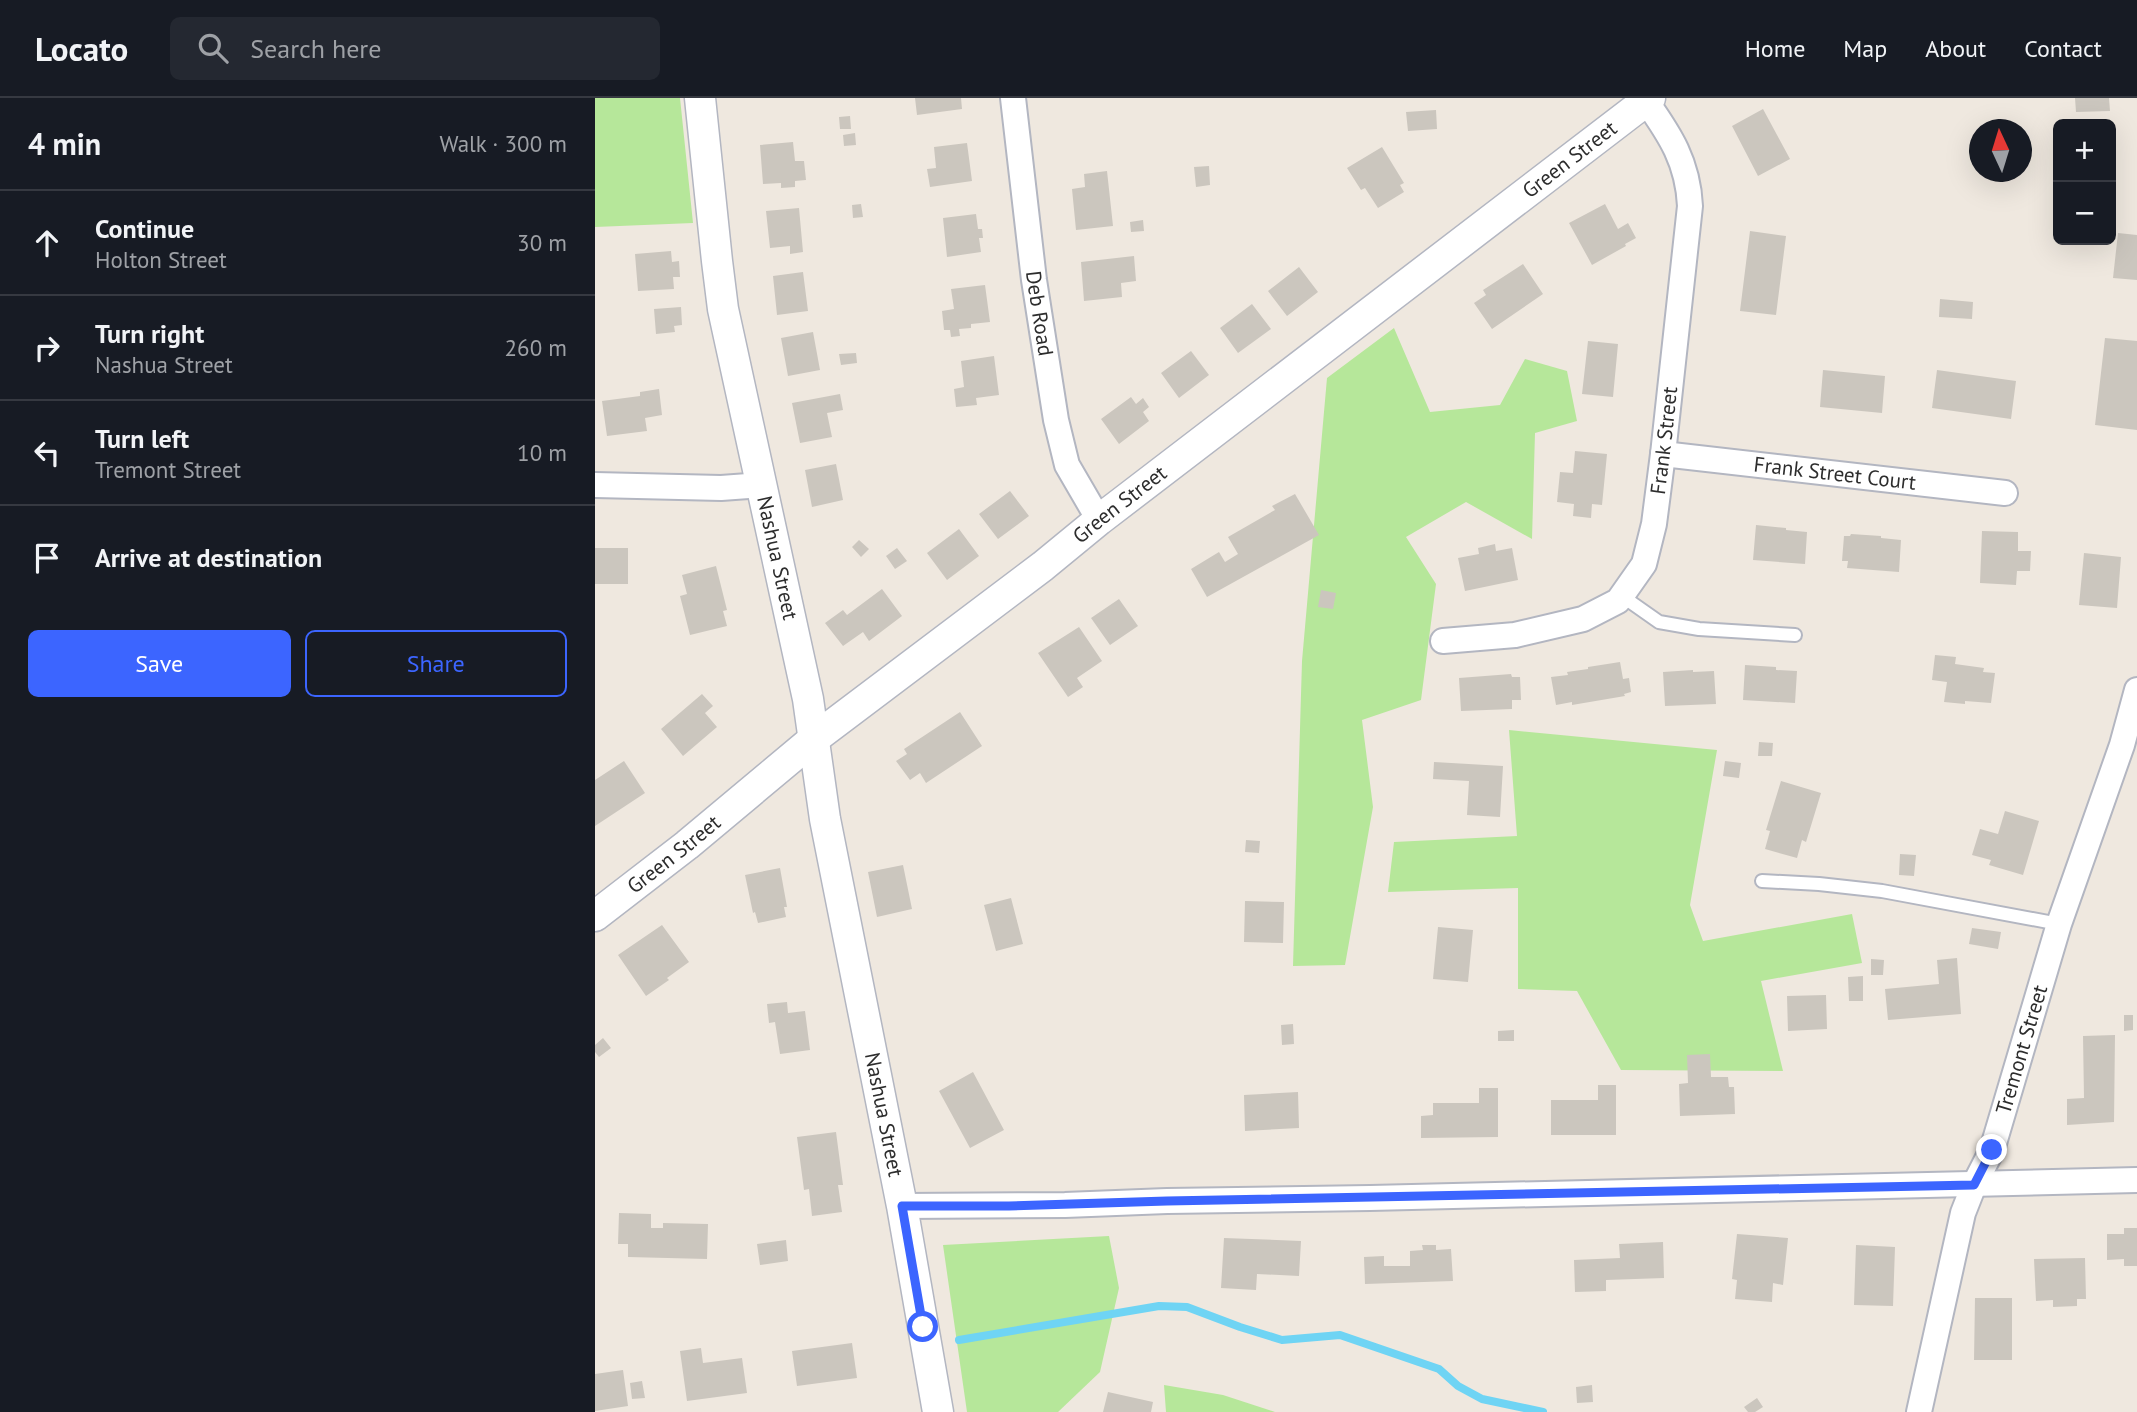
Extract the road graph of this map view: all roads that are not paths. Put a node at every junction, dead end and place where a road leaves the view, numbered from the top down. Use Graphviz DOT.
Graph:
graph roads {
  1 [pos="701,98"];
  2 [pos="1013,98"];
  3 [pos="1648,99"];
  4 [pos="1663,454"];
  5 [pos="595,485"];
  6 [pos="762,485"];
  7 [pos="2005,493"];
  8 [pos="1099,520"];
  9 [pos="1622,596"];
  10 [pos="1795,635"];
  11 [pos="1443,641"];
  12 [pos="2137,690"];
  13 [pos="815,738"];
  14 [pos="1762,881"];
  15 [pos="595,916"];
  16 [pos="2059,924"];
  17 [pos="2137,1181"];
  18 [pos="1974,1185"];
  19 [pos="902,1206"];
  20 [pos="938,1412"];
  21 [pos="1919,1412"];
  1 -- 6 [label="street, Nashua Street"];
  2 -- 8 [label="street, Deb Road"];
  3 -- 4 [label="street, Frank Street"];
  3 -- 8 [label="street, Green Street"];
  4 -- 7 [label="street, Frank Street Court"];
  4 -- 9 [label="street, Frank Street"];
  5 -- 6 [label="street"];
  6 -- 13 [label="street, Nashua Street"];
  8 -- 13 [label="street, Green Street"];
  9 -- 10 [label="lane"];
  9 -- 11 [label="street, Frank Street"];
  12 -- 16 [label="street, Tremont Street"];
  13 -- 15 [label="street, Green Street"];
  13 -- 19 [label="street, Nashua Street"];
  14 -- 16 [label="lane"];
  16 -- 18 [label="street, Tremont Street"];
  17 -- 18 [label="street, Nashua Street"];
  18 -- 19 [label="street, Nashua Street"];
  18 -- 21 [label="street, Tremont Street"];
  19 -- 20 [label="street"];
}
